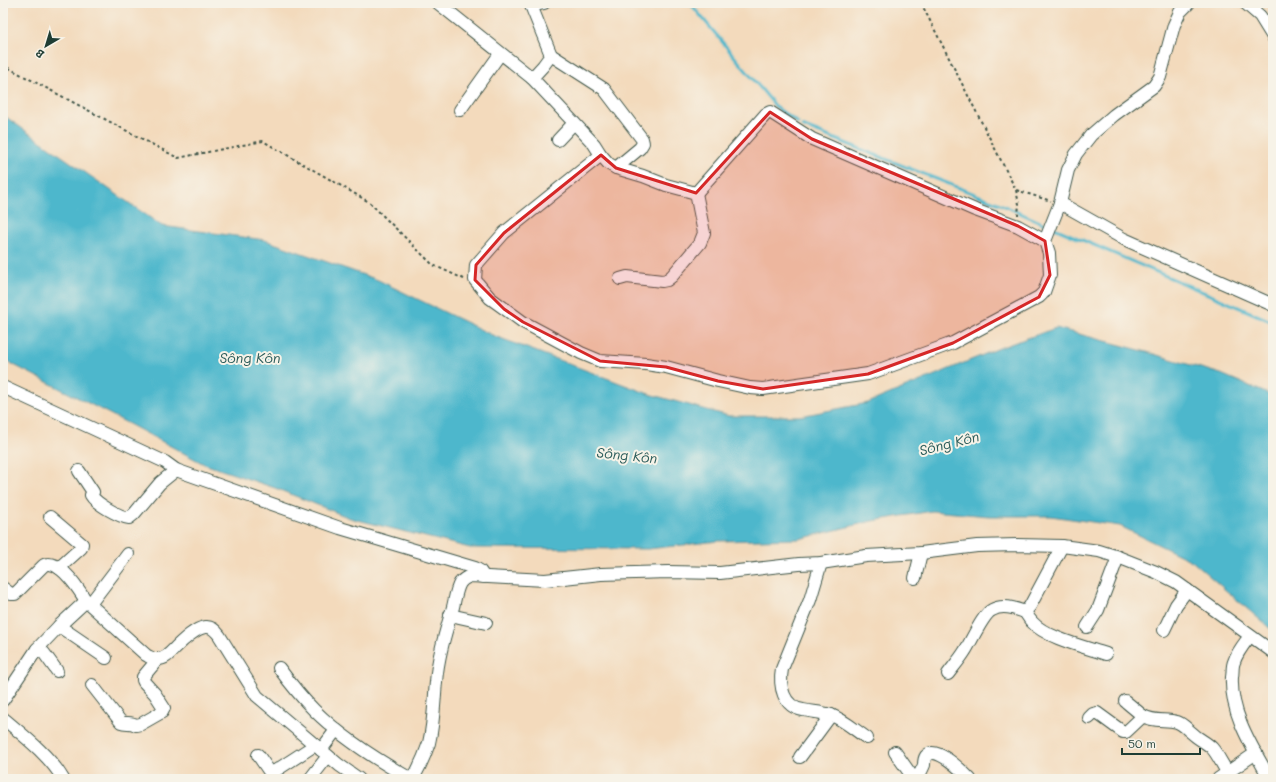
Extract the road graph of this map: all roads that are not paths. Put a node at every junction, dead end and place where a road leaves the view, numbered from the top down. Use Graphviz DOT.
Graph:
graph roads {
  1 [pos="438,3"];
  2 [pos="544,3"];
  3 [pos="1189,3"];
  4 [pos="1245,3"];
  5 [pos="531,4"];
  6 [pos="1273,37"];
  7 [pos="500,54"];
  8 [pos="551,55"];
  9 [pos="532,78"];
  10 [pos="460,110"];
  11 [pos="574,123"];
  12 [pos="558,140"];
  13 [pos="601,155"];
  14 [pos="616,168"];
  15 [pos="696,193"];
  16 [pos="1060,203"];
  17 [pos="1046,238"];
  18 [pos="620,278"];
  19 [pos="1273,305"];
  20 [pos="3,387"];
  21 [pos="176,470"];
  22 [pos="79,471"];
  23 [pos="50,517"];
  24 [pos="1062,546"];
  25 [pos="921,553"];
  26 [pos="128,554"];
  27 [pos="1118,557"];
  28 [pos="821,563"];
  29 [pos="59,568"];
  30 [pos="484,577"];
  31 [pos="915,578"];
  32 [pos="3,588"];
  33 [pos="1187,590"];
  34 [pos="88,603"];
  35 [pos="1025,612"];
  36 [pos="450,615"];
  37 [pos="486,623"];
  38 [pos="59,626"];
  39 [pos="1087,627"];
  40 [pos="1164,630"];
  41 [pos="1250,636"];
  42 [pos="37,649"];
  43 [pos="1273,652"];
  44 [pos="1106,654"];
  45 [pos="106,658"];
  46 [pos="158,659"];
  47 [pos="279,668"];
  48 [pos="57,671"];
  49 [pos="948,674"];
  50 [pos="92,685"];
  51 [pos="4,696"];
  52 [pos="1125,701"];
  53 [pos="831,715"];
  54 [pos="1143,716"];
  55 [pos="3,718"];
  56 [pos="1089,718"];
  57 [pos="336,730"];
  58 [pos="867,738"];
  59 [pos="321,750"];
  60 [pos="895,752"];
  61 [pos="1256,753"];
  62 [pos="258,755"];
  63 [pos="800,757"];
  64 [pos="1220,777"];
  65 [pos="63,779"];
  66 [pos="310,779"];
  67 [pos="359,779"];
  68 [pos="412,779"];
  69 [pos="914,779"];
  70 [pos="917,779"];
  71 [pos="970,779"];
  72 [pos="1270,779"];
  1 -- 7 [label="street"];
  2 -- 5 [label="street"];
  3 -- 16 [label="street"];
  4 -- 6 [label="street"];
  5 -- 8 [label="street"];
  7 -- 9 [label="street"];
  7 -- 10 [label="street"];
  8 -- 9 [label="street"];
  8 -- 14 [label="street"];
  9 -- 11 [label="street"];
  11 -- 12 [label="street"];
  11 -- 13 [label="street"];
  13 -- 14 [label="street"];
  13 -- 17 [label="street"];
  14 -- 15 [label="street"];
  15 -- 17 [label="street"];
  15 -- 18 [label="street"];
  16 -- 17 [label="street"];
  16 -- 19 [label="street"];
  20 -- 21 [label="street"];
  21 -- 22 [label="street"];
  21 -- 30 [label="street"];
  23 -- 29 [label="street"];
  24 -- 25 [label="street"];
  24 -- 27 [label="street"];
  24 -- 35 [label="street"];
  25 -- 28 [label="street"];
  25 -- 31 [label="street"];
  26 -- 34 [label="street"];
  27 -- 33 [label="street"];
  27 -- 39 [label="street"];
  28 -- 30 [label="street"];
  28 -- 53 [label="street"];
  29 -- 32 [label="street"];
  29 -- 34 [label="street"];
  30 -- 36 [label="street"];
  33 -- 40 [label="street"];
  33 -- 41 [label="street"];
  34 -- 38 [label="street"];
  34 -- 46 [label="street"];
  35 -- 44 [label="street"];
  35 -- 49 [label="street"];
  36 -- 37 [label="street"];
  36 -- 68 [label="street"];
  38 -- 42 [label="street"];
  38 -- 45 [label="street"];
  41 -- 43 [label="street"];
  41 -- 61 [label="street"];
  42 -- 48 [label="street"];
  42 -- 51 [label="street"];
  46 -- 50 [label="street"];
  46 -- 59 [label="street"];
  47 -- 57 [label="street"];
  52 -- 54 [label="street"];
  53 -- 58 [label="street"];
  53 -- 63 [label="street"];
  54 -- 56 [label="street"];
  54 -- 64 [label="street"];
  55 -- 65 [label="street"];
  57 -- 59 [label="street"];
  57 -- 68 [label="street"];
  59 -- 62 [label="street"];
  59 -- 66 [label="street"];
  59 -- 67 [label="street"];
  60 -- 69 [label="street"];
  61 -- 64 [label="street"];
  61 -- 72 [label="street"];
  70 -- 71 [label="street"];
}
